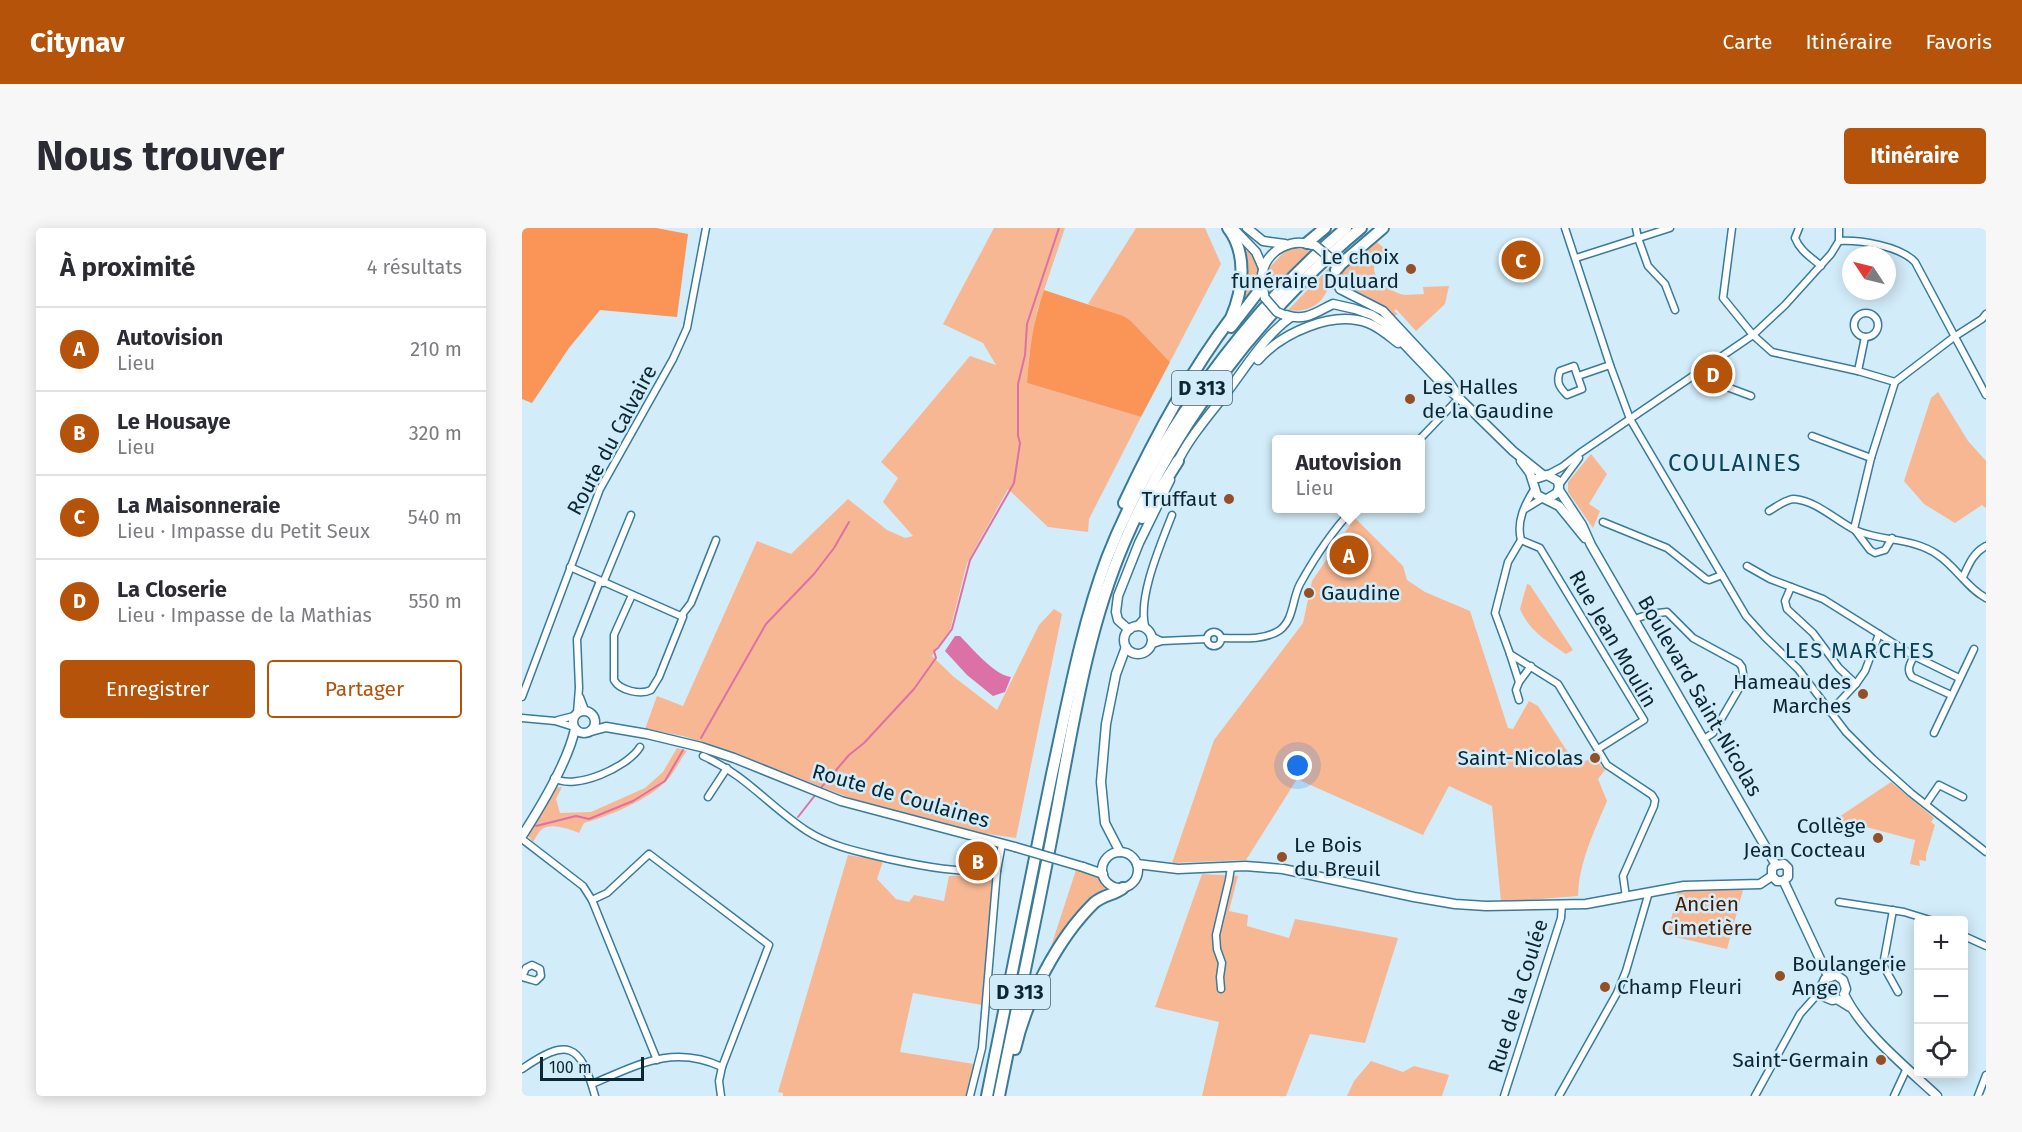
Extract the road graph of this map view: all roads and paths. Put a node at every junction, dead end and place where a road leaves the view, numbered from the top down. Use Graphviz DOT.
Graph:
graph roads {
  1 [pos="706,228"];
  2 [pos="1228,228"];
  3 [pos="1233,228"];
  4 [pos="1247,228"];
  5 [pos="1324,228"];
  6 [pos="1346,228"];
  7 [pos="1361,228"];
  8 [pos="1383,228"];
  9 [pos="1565,228"];
  10 [pos="1636,228"];
  11 [pos="1670,228"];
  12 [pos="1732,228"];
  13 [pos="1799,228"];
  14 [pos="1839,228"];
  15 [pos="1638,238"];
  16 [pos="1839,241"];
  17 [pos="1286,244"];
  18 [pos="1311,244"];
  19 [pos="1576,258"];
  20 [pos="1821,266"];
  21 [pos="1335,267"];
  22 [pos="1263,268"];
  23 [pos="1337,282"];
  24 [pos="1264,292"];
  25 [pos="1326,307"];
  26 [pos="1675,310"];
  27 [pos="1986,314"];
  28 [pos="1287,316"];
  29 [pos="1753,335"];
  30 [pos="1865,337"];
  31 [pos="1954,337"];
  32 [pos="1202,361"];
  33 [pos="1610,365"];
  34 [pos="1245,368"];
  35 [pos="1428,369"];
  36 [pos="1858,371"];
  37 [pos="1698,373"];
  38 [pos="1578,376"];
  39 [pos="1895,382"];
  40 [pos="1986,395"];
  41 [pos="1751,396"];
  42 [pos="1459,398"];
  43 [pos="1630,419"];
  44 [pos="1424,435"];
  45 [pos="1812,436"];
  46 [pos="1589,446"];
  47 [pos="1514,451"];
  48 [pos="1871,458"];
  49 [pos="1178,461"];
  50 [pos="1545,475"];
  51 [pos="1535,486"];
  52 [pos="1559,487"];
  53 [pos="1545,499"];
  54 [pos="1524,510"];
  55 [pos="1769,511"];
  56 [pos="1349,513"];
  57 [pos="631,515"];
  58 [pos="1172,515"];
  59 [pos="1603,522"];
  60 [pos="1854,529"];
  61 [pos="1892,538"];
  62 [pos="716,540"];
  63 [pos="1521,540"];
  64 [pos="1591,545"];
  65 [pos="1986,546"];
  66 [pos="1113,558"];
  67 [pos="1747,566"];
  68 [pos="570,567"];
  69 [pos="1722,575"];
  70 [pos="1963,577"];
  71 [pos="601,582"];
  72 [pos="1791,587"];
  73 [pos="632,595"];
  74 [pos="1986,598"];
  75 [pos="681,616"];
  76 [pos="1143,619"];
  77 [pos="1635,619"];
  78 [pos="1133,628"];
  79 [pos="1879,634"];
  80 [pos="1149,637"];
  81 [pos="1125,647"];
  82 [pos="1974,649"];
  83 [pos="1134,653"];
  84 [pos="1510,654"];
  85 [pos="1914,656"];
  86 [pos="1123,659"];
  87 [pos="1531,666"];
  88 [pos="1959,678"];
  89 [pos="1519,682"];
  90 [pos="1856,684"];
  91 [pos="1951,695"];
  92 [pos="522,697"];
  93 [pos="1519,700"];
  94 [pos="1830,712"];
  95 [pos="579,713"];
  96 [pos="522,718"];
  97 [pos="595,719"];
  98 [pos="555,721"];
  99 [pos="606,727"];
  100 [pos="574,728"];
  101 [pos="588,732"];
  102 [pos="1934,733"];
  103 [pos="1704,739"];
  104 [pos="640,747"];
  105 [pos="569,748"];
  106 [pos="1598,749"];
  107 [pos="703,756"];
  108 [pos="727,768"];
  109 [pos="554,778"];
  110 [pos="708,797"];
  111 [pos="1963,797"];
  112 [pos="1926,804"];
  113 [pos="1110,836"];
  114 [pos="522,837"];
  115 [pos="1002,844"];
  116 [pos="1120,852"];
  117 [pos="1986,852"];
  118 [pos="1137,864"];
  119 [pos="1105,865"];
  120 [pos="1776,865"];
  121 [pos="1231,867"];
  122 [pos="1173,868"];
  123 [pos="997,871"];
  124 [pos="1138,874"];
  125 [pos="1772,876"];
  126 [pos="1783,881"];
  127 [pos="1123,888"];
  128 [pos="1649,892"];
  129 [pos="1626,897"];
  130 [pos="592,900"];
  131 [pos="1839,902"];
  132 [pos="1562,904"];
  133 [pos="1893,910"];
  134 [pos="1916,916"];
  135 [pos="1968,938"];
  136 [pos="1986,946"];
  137 [pos="1828,976"];
  138 [pos="1821,986"];
  139 [pos="1221,989"];
  140 [pos="1898,992"];
  141 [pos="1836,997"];
  142 [pos="1800,1014"];
  143 [pos="657,1060"];
  144 [pos="722,1067"];
  145 [pos="1907,1068"];
  146 [pos="522,1069"];
  147 [pos="1986,1075"];
  148 [pos="592,1084"];
  149 [pos="595,1096"];
  150 [pos="720,1096"];
  151 [pos="970,1096"];
  152 [pos="987,1096"];
  153 [pos="1001,1096"];
  154 [pos="1504,1096"];
  155 [pos="1559,1096"];
  156 [pos="1755,1096"];
  157 [pos="1894,1096"];
  158 [pos="1937,1096"];
  159 [pos="1977,1096"];
  1 -- 68 [label="street, Route du Calvaire"];
  2 -- 32 [label="highway"];
  3 -- 22 [label="main road"];
  4 -- 17 [label="main road"];
  5 -- 18 [label="highway"];
  6 -- 66 [label="highway, D 313"];
  7 -- 66 [label="highway, D 313"];
  8 -- 21 [label="highway"];
  9 -- 19 [label="street"];
  10 -- 15 [label="street"];
  11 -- 15 [label="street"];
  12 -- 29 [label="street"];
  13 -- 20 [label="street"];
  14 -- 16 [label="street"];
  15 -- 19 [label="street"];
  15 -- 26 [label="street"];
  16 -- 20 [label="street"];
  16 -- 31 [label="street"];
  17 -- 18 [label="main road"];
  17 -- 22 [label="main road"];
  18 -- 21 [label="main road, bridge"];
  19 -- 33 [label="street"];
  20 -- 29 [label="street"];
  21 -- 23 [label="main road"];
  22 -- 24 [label="main road"];
  23 -- 25 [label="main road"];
  23 -- 42 [label="main road"];
  24 -- 28 [label="main road, bridge"];
  24 -- 32 [label="highway"];
  25 -- 28 [label="main road"];
  25 -- 35 [label="main road"];
  27 -- 31 [label="street"];
  28 -- 34 [label="main road"];
  29 -- 36 [label="street"];
  29 -- 37 [label="street"];
  30 -- 36 [label="street"];
  31 -- 39 [label="street"];
  31 -- 40 [label="street"];
  32 -- 66 [label="highway"];
  33 -- 38 [label="street"];
  33 -- 43 [label="street"];
  34 -- 35 [label="main road"];
  34 -- 49 [label="main road"];
  35 -- 42 [label="main road"];
  36 -- 39 [label="street"];
  37 -- 41 [label="street"];
  37 -- 43 [label="street"];
  38 -- 38 [label="street"];
  39 -- 48 [label="street"];
  42 -- 44 [label="street"];
  42 -- 47 [label="main road"];
  43 -- 46 [label="street"];
  43 -- 69 [label="street"];
  45 -- 48 [label="street"];
  46 -- 50 [label="street"];
  46 -- 52 [label="street"];
  47 -- 50 [label="main road"];
  47 -- 51 [label="main road"];
  48 -- 60 [label="street"];
  49 -- 66 [label="highway"];
  49 -- 78 [label="main road"];
  50 -- 51 [label="main road"];
  50 -- 52 [label="main road"];
  51 -- 53 [label="main road"];
  51 -- 54 [label="street"];
  52 -- 53 [label="main road"];
  52 -- 64 [label="main road, Boulevard Saint-Nicolas"];
  53 -- 54 [label="street"];
  53 -- 64 [label="main road, Boulevard Saint-Nicolas"];
  54 -- 63 [label="street"];
  55 -- 60 [label="street"];
  56 -- 80 [label="street"];
  57 -- 71 [label="street"];
  58 -- 76 [label="street"];
  59 -- 69 [label="street"];
  60 -- 61 [label="street"];
  60 -- 61 [label="street"];
  61 -- 70 [label="street"];
  62 -- 75 [label="street"];
  63 -- 84 [label="street"];
  63 -- 106 [label="street, Rue Jean Moulin"];
  64 -- 77 [label="main road, Boulevard Saint-Nicolas"];
  65 -- 70 [label="street"];
  66 -- 152 [label="highway, D 313"];
  66 -- 153 [label="highway, D 313"];
  67 -- 72 [label="street"];
  68 -- 71 [label="street"];
  68 -- 92 [label="street, Route du Calvaire"];
  69 -- 94 [label="street"];
  70 -- 74 [label="street"];
  71 -- 73 [label="street"];
  71 -- 95 [label="street"];
  72 -- 79 [label="street"];
  72 -- 90 [label="street"];
  73 -- 75 [label="street"];
  73 -- 75 [label="street"];
  76 -- 78 [label="street"];
  76 -- 80 [label="street"];
  77 -- 103 [label="main road, Boulevard Saint-Nicolas"];
  77 -- 103 [label="street"];
  78 -- 80 [label="main road"];
  78 -- 81 [label="main road"];
  79 -- 85 [label="street"];
  79 -- 90 [label="street"];
  80 -- 83 [label="main road"];
  81 -- 83 [label="main road"];
  81 -- 86 [label="main road"];
  82 -- 88 [label="street"];
  83 -- 86 [label="main road"];
  84 -- 87 [label="street"];
  84 -- 89 [label="street"];
  85 -- 88 [label="street"];
  85 -- 91 [label="street"];
  86 -- 113 [label="main road"];
  87 -- 89 [label="street"];
  87 -- 106 [label="street"];
  88 -- 91 [label="street"];
  89 -- 93 [label="street"];
  90 -- 94 [label="street"];
  91 -- 102 [label="street"];
  94 -- 112 [label="street"];
  95 -- 97 [label="main road"];
  95 -- 98 [label="street"];
  95 -- 100 [label="main road"];
  96 -- 98 [label="street"];
  97 -- 99 [label="main road, Route de Coulaines"];
  97 -- 101 [label="main road"];
  98 -- 100 [label="street"];
  99 -- 101 [label="main road, Route de Coulaines"];
  99 -- 115 [label="main road, Route de Coulaines"];
  100 -- 101 [label="main road"];
  100 -- 105 [label="main road"];
  101 -- 105 [label="main road"];
  103 -- 120 [label="main road, Boulevard Saint-Nicolas"];
  104 -- 109 [label="street"];
  105 -- 109 [label="main road"];
  106 -- 129 [label="street"];
  107 -- 108 [label="street"];
  108 -- 110 [label="street"];
  108 -- 123 [label="street"];
  109 -- 114 [label="main road"];
  111 -- 112 [label="street"];
  112 -- 117 [label="street"];
  113 -- 116 [label="main road"];
  113 -- 119 [label="main road"];
  114 -- 130 [label="street"];
  115 -- 119 [label="main road, Route de Coulaines, bridge"];
  115 -- 123 [label="street"];
  116 -- 118 [label="main road"];
  116 -- 119 [label="main road, Route de Coulaines"];
  118 -- 122 [label="main road"];
  118 -- 124 [label="main road"];
  119 -- 127 [label="main road"];
  120 -- 125 [label="main road"];
  120 -- 126 [label="main road, Boulevard Saint-Nicolas"];
  121 -- 122 [label="main road"];
  121 -- 132 [label="main road"];
  121 -- 139 [label="street"];
  122 -- 124 [label="main road"];
  123 -- 151 [label="street"];
  124 -- 127 [label="main road"];
  125 -- 126 [label="main road"];
  125 -- 128 [label="main road"];
  126 -- 137 [label="main road, Boulevard Saint-Nicolas"];
  127 -- 153 [label="highway"];
  128 -- 129 [label="main road"];
  128 -- 155 [label="street"];
  129 -- 132 [label="main road"];
  130 -- 143 [label="street"];
  130 -- 144 [label="street"];
  131 -- 133 [label="street"];
  132 -- 154 [label="street, Rue de la Coulée"];
  133 -- 134 [label="street"];
  133 -- 140 [label="street"];
  135 -- 136 [label="street"];
  137 -- 138 [label="main road"];
  137 -- 141 [label="main road, Boulevard Saint-Nicolas"];
  138 -- 141 [label="main road"];
  138 -- 142 [label="street"];
  141 -- 142 [label="street"];
  141 -- 145 [label="main road, Boulevard Saint-Nicolas"];
  142 -- 156 [label="street"];
  143 -- 144 [label="street"];
  143 -- 148 [label="street"];
  144 -- 150 [label="street"];
  145 -- 157 [label="street"];
  145 -- 158 [label="main road, Boulevard Saint-Nicolas"];
  146 -- 148 [label="street"];
  147 -- 159 [label="street"];
  148 -- 149 [label="street"];
}
